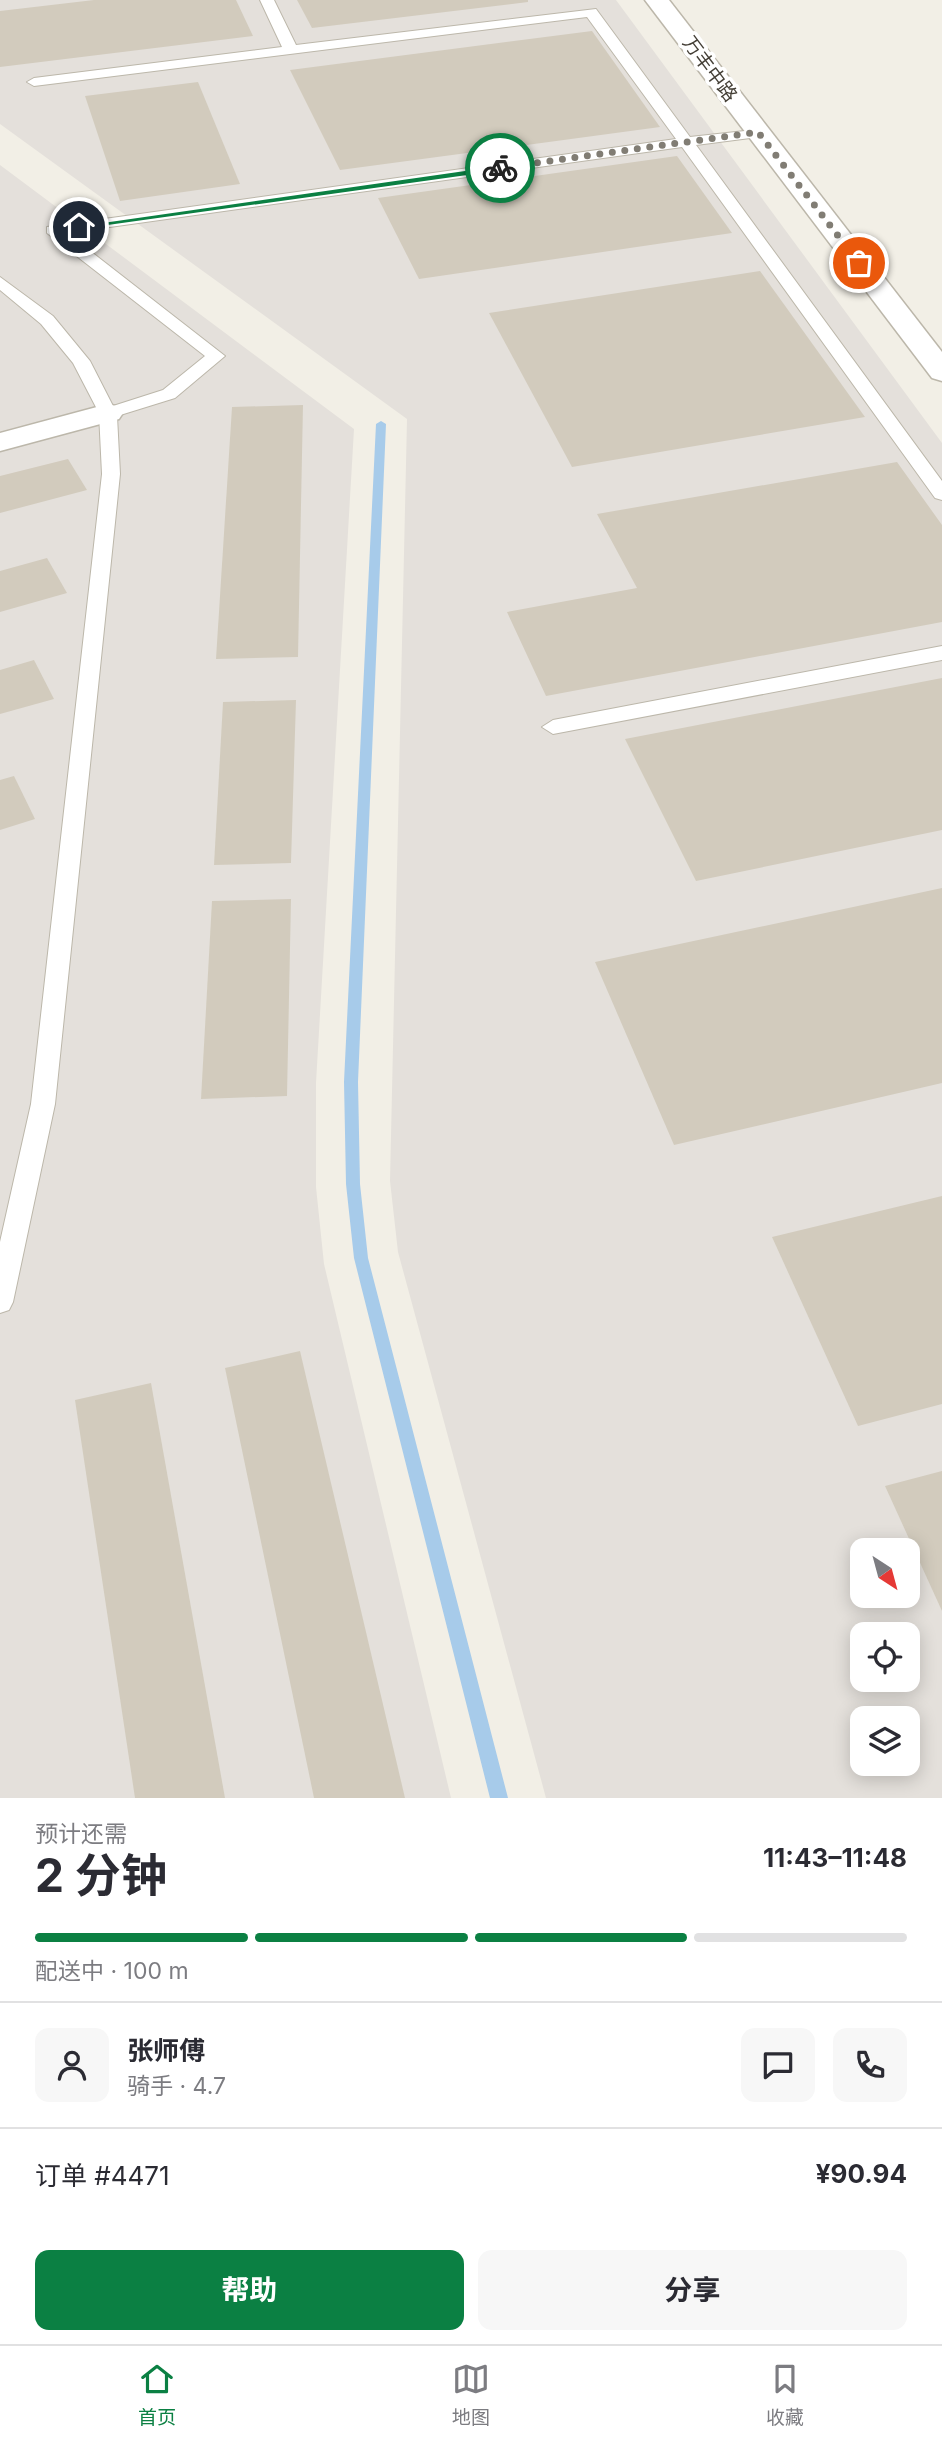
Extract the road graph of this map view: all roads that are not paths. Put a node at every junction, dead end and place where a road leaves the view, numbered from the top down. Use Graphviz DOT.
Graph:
graph roads {
  1 [pos="267,0"];
  2 [pos="657,0"];
  3 [pos="291,50"];
  4 [pos="34,82"];
  5 [pos="758,132"];
  6 [pos="686,142"];
  7 [pos="0,282"];
  8 [pos="942,372"];
  9 [pos="108,413"];
  10 [pos="0,442"];
  11 [pos="942,494"];
  12 [pos="942,653"];
  13 [pos="553,727"];
  14 [pos="0,1303"];
  1 -- 3 [label="lane"];
  2 -- 5 [label="street, 万丰中路"];
  3 -- 4 [label="lane"];
  3 -- 6 [label="lane"];
  5 -- 6 [label="lane"];
  5 -- 8 [label="street, 万丰中路"];
  6 -- 9 [label="lane"];
  6 -- 11 [label="lane"];
  7 -- 9 [label="lane"];
  9 -- 10 [label="street"];
  9 -- 14 [label="lane"];
  12 -- 13 [label="lane"];
}
